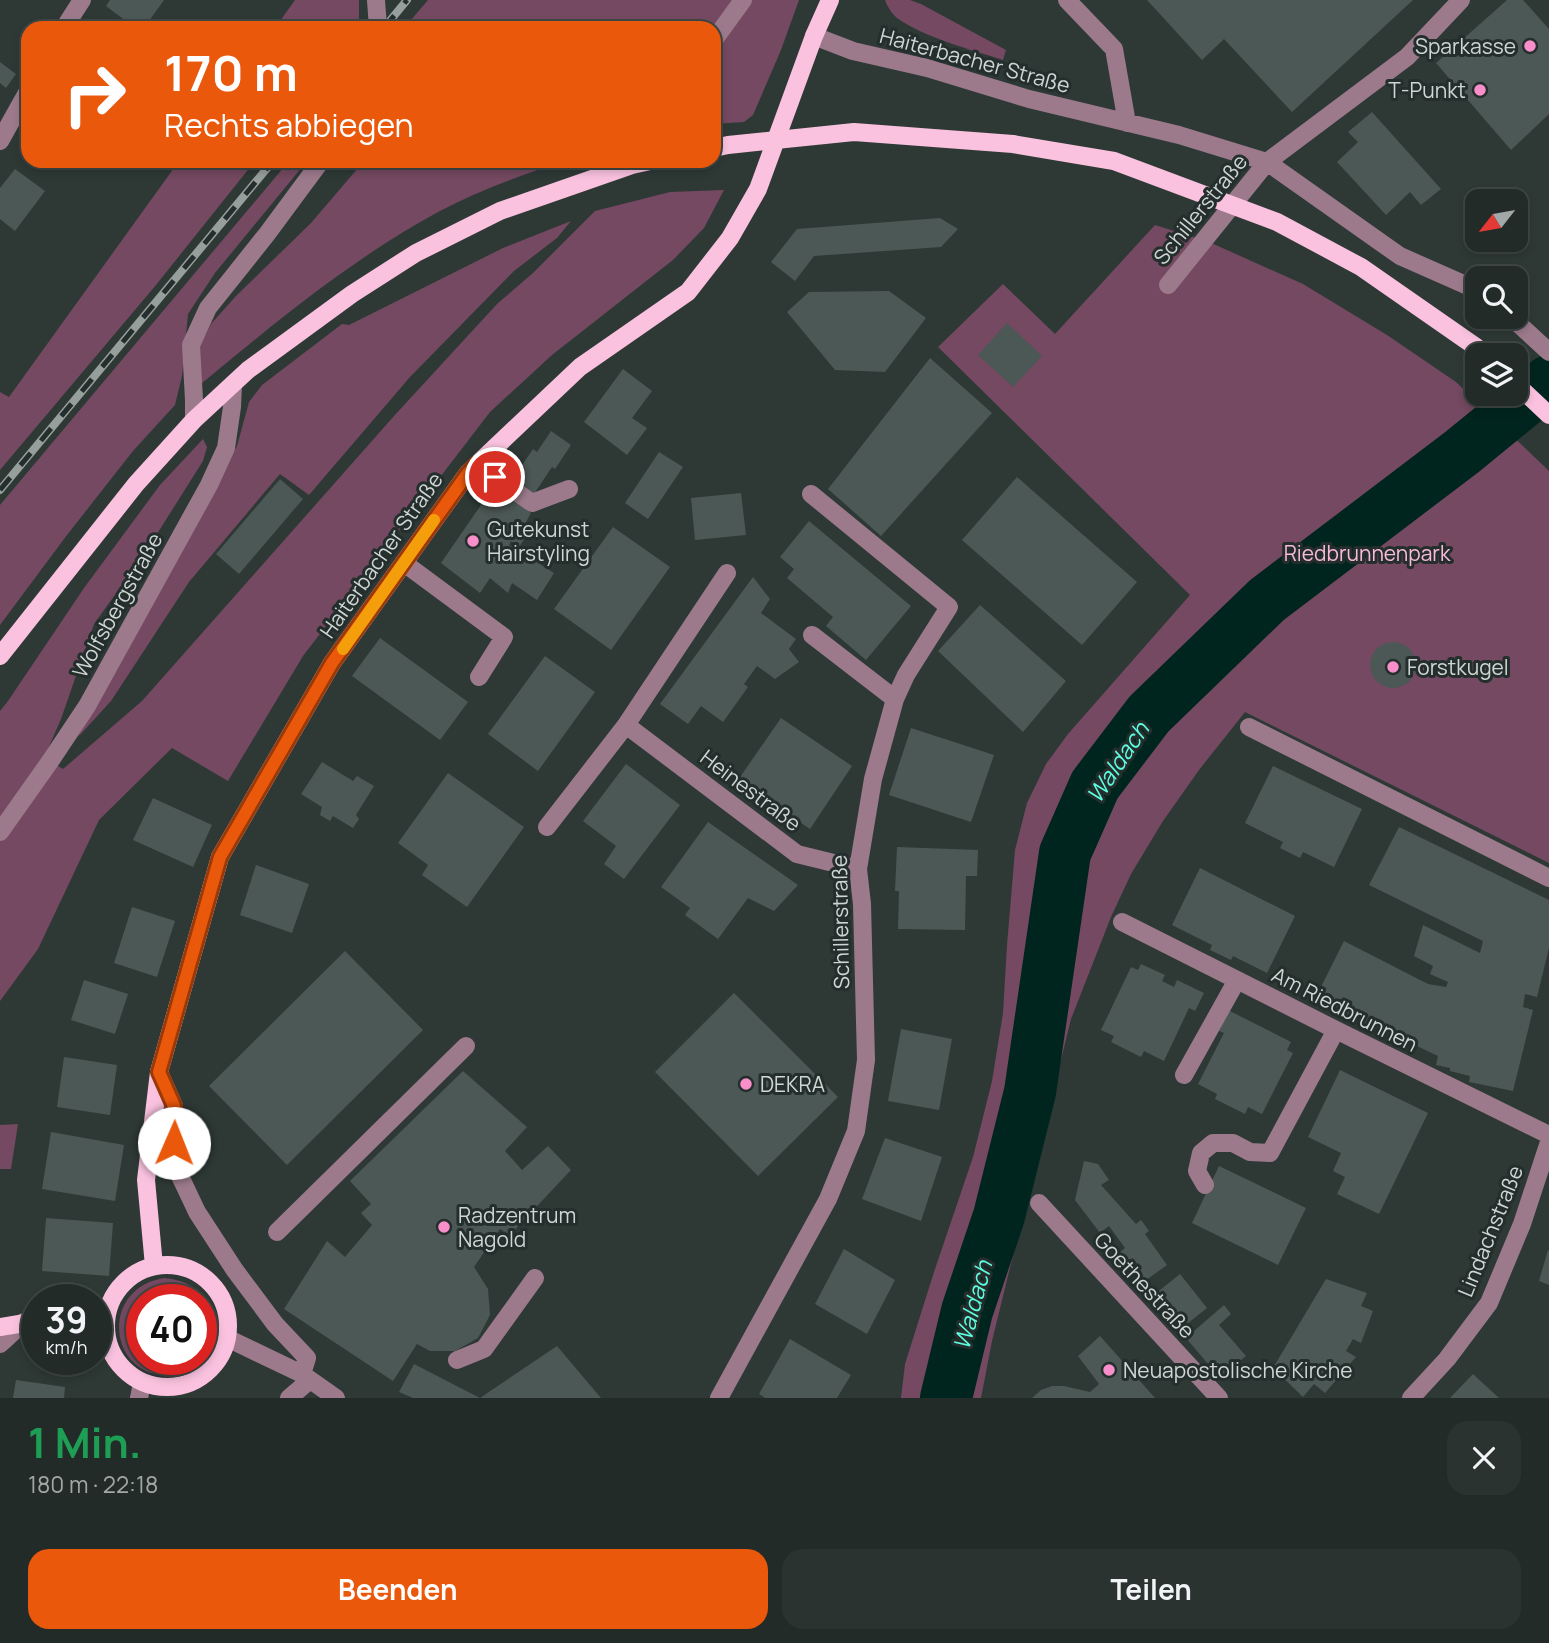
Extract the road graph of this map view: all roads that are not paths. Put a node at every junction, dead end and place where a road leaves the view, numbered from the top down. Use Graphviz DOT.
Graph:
graph roads {
  1 [pos="82,0"];
  2 [pos="376,0"];
  3 [pos="743,0"];
  4 [pos="830,0"];
  5 [pos="1067,0"];
  6 [pos="1461,0"];
  7 [pos="68,21"];
  8 [pos="378,21"];
  9 [pos="721,30"];
  10 [pos="814,36"];
  11 [pos="21,104"];
  12 [pos="1126,123"];
  13 [pos="0,141"];
  14 [pos="721,146"];
  15 [pos="1267,162"];
  16 [pos="316,168"];
  17 [pos="623,168"];
  18 [pos="1168,285"];
  19 [pos="1465,285"];
  20 [pos="1524,329"];
  21 [pos="1470,343"];
  22 [pos="1549,352"];
  23 [pos="233,384"];
  24 [pos="1528,395"];
  25 [pos="1549,415"];
  26 [pos="194,421"];
  27 [pos="477,464"];
  28 [pos="569,489"];
  29 [pos="811,495"];
  30 [pos="404,563"];
  31 [pos="727,573"];
  32 [pos="812,635"];
  33 [pos="0,656"];
  34 [pos="479,677"];
  35 [pos="895,699"];
  36 [pos="626,725"];
  37 [pos="1249,727"];
  38 [pos="547,827"];
  39 [pos="0,832"];
  40 [pos="858,869"];
  41 [pos="1549,878"];
  42 [pos="1122,922"];
  43 [pos="1237,980"];
  44 [pos="1336,1030"];
  45 [pos="466,1046"];
  46 [pos="159,1072"];
  47 [pos="1184,1075"];
  48 [pos="1549,1135"];
  49 [pos="1549,1142"];
  50 [pos="1205,1185"];
  51 [pos="1039,1203"];
  52 [pos="277,1232"];
  53 [pos="154,1266"];
  54 [pos="535,1278"];
  55 [pos="112,1299"];
  56 [pos="21,1323"];
  57 [pos="0,1326"];
  58 [pos="21,1329"];
  59 [pos="227,1338"];
  60 [pos="0,1344"];
  61 [pos="112,1353"];
  62 [pos="457,1360"];
  63 [pos="306,1377"];
  64 [pos="140,1390"];
  65 [pos="289,1398"];
  66 [pos="336,1398"];
  67 [pos="719,1398"];
  68 [pos="1219,1398"];
  69 [pos="1411,1398"];
  1 -- 7 [label="street"];
  2 -- 8 [label="street"];
  3 -- 9 [label="street"];
  4 -- 10 [label="main road, Haiterbacher Straße"];
  5 -- 12 [label="street"];
  6 -- 15 [label="street"];
  10 -- 12 [label="street, Haiterbacher Straße"];
  10 -- 27 [label="main road, Haiterbacher Straße"];
  11 -- 13 [label="street"];
  12 -- 15 [label="street, Haiterbacher Straße"];
  14 -- 21 [label="main road, bridge"];
  15 -- 18 [label="street, Schillerstraße"];
  15 -- 19 [label="street, Haiterbacher Straße"];
  16 -- 26 [label="street"];
  17 -- 23 [label="main road"];
  20 -- 22 [label="street"];
  23 -- 26 [label="main road"];
  23 -- 39 [label="street, Wolfsbergstraße"];
  24 -- 25 [label="main road"];
  26 -- 33 [label="main road"];
  27 -- 28 [label="street"];
  27 -- 30 [label="main road, Haiterbacher Straße"];
  29 -- 35 [label="street, Schillerstraße"];
  30 -- 34 [label="street"];
  30 -- 46 [label="main road, Haiterbacher Straße"];
  31 -- 36 [label="street"];
  32 -- 35 [label="street"];
  35 -- 40 [label="street, Schillerstraße"];
  36 -- 38 [label="street"];
  36 -- 40 [label="street, Heinestraße"];
  37 -- 41 [label="street"];
  40 -- 67 [label="street, Schillerstraße"];
  42 -- 43 [label="street, Am Riedbrunnen"];
  43 -- 44 [label="street, Am Riedbrunnen"];
  43 -- 47 [label="street"];
  44 -- 48 [label="street, Am Riedbrunnen"];
  44 -- 50 [label="street"];
  45 -- 52 [label="street"];
  46 -- 53 [label="main road, Haiterbacher Straße"];
  46 -- 63 [label="street"];
  49 -- 69 [label="street, Lindachstraße"];
  51 -- 68 [label="street, Goethestraße"];
  53 -- 55 [label="main road"];
  53 -- 59 [label="main road"];
  54 -- 62 [label="street"];
  56 -- 57 [label="main road"];
  58 -- 60 [label="street"];
  59 -- 63 [label="street"];
  59 -- 64 [label="main road"];
  61 -- 64 [label="main road"];
  63 -- 65 [label="street"];
  63 -- 66 [label="street"];
}
